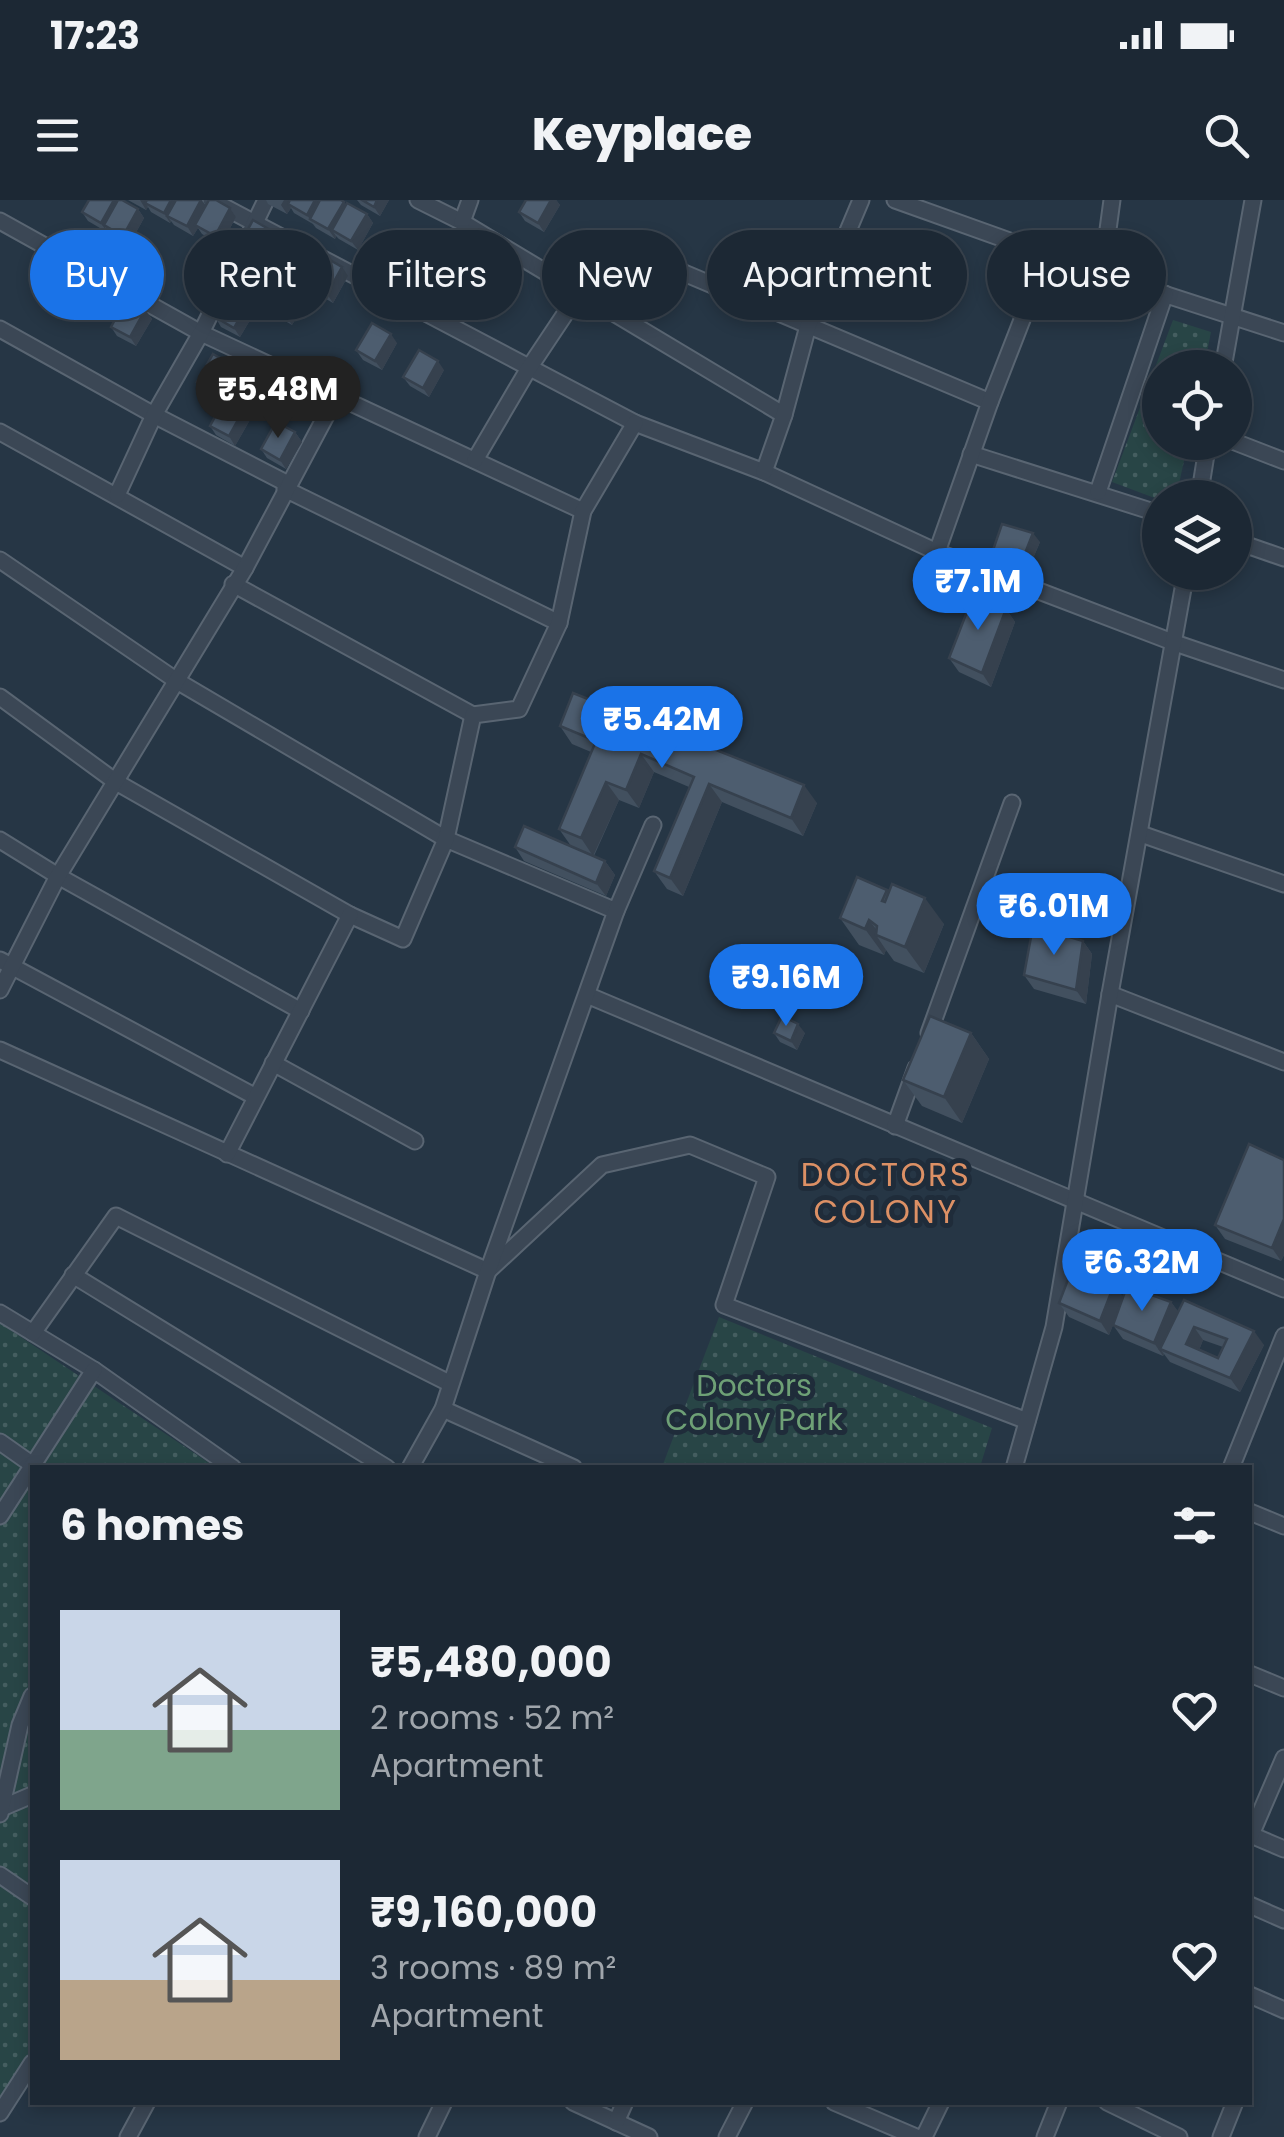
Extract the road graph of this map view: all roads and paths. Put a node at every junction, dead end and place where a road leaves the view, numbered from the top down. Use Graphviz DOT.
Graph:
graph roads {
  1 [pos="211,200"];
  2 [pos="266,200"];
  3 [pos="418,200"];
  4 [pos="470,200"];
  5 [pos="861,200"];
  6 [pos="894,200"];
  7 [pos="1112,200"];
  8 [pos="1253,200"];
  9 [pos="0,221"];
  10 [pos="462,222"];
  11 [pos="254,224"];
  12 [pos="1108,230"];
  13 [pos="987,232"];
  14 [pos="542,270"];
  15 [pos="687,274"];
  16 [pos="1166,294"];
  17 [pos="1233,317"];
  18 [pos="562,320"];
  19 [pos="625,320"];
  20 [pos="1022,320"];
  21 [pos="1156,320"];
  22 [pos="808,326"];
  23 [pos="0,329"];
  24 [pos="1284,333"];
  25 [pos="201,334"];
  26 [pos="1227,350"];
  27 [pos="529,368"];
  28 [pos="338,395"];
  29 [pos="990,402"];
  30 [pos="154,415"];
  31 [pos="784,416"];
  32 [pos="635,424"];
  33 [pos="0,432"];
  34 [pos="1252,449"];
  35 [pos="971,454"];
  36 [pos="475,460"];
  37 [pos="1284,461"];
  38 [pos="764,472"];
  39 [pos="286,486"];
  40 [pos="1098,492"];
  41 [pos="117,495"];
  42 [pos="1142,508"];
  43 [pos="583,511"];
  44 [pos="1252,546"];
  45 [pos="936,552"];
  46 [pos="1284,558"];
  47 [pos="0,560"];
  48 [pos="244,568"];
  49 [pos="233,584"];
  50 [pos="1183,590"];
  51 [pos="559,623"];
  52 [pos="1175,643"];
  53 [pos="1284,680"];
  54 [pos="177,681"];
  55 [pos="0,697"];
  56 [pos="473,715"];
  57 [pos="116,782"];
  58 [pos="1012,803"];
  59 [pos="653,825"];
  60 [pos="1141,834"];
  61 [pos="446,839"];
  62 [pos="0,840"];
  63 [pos="58,876"];
  64 [pos="1284,884"];
  65 [pos="616,911"];
  66 [pos="350,915"];
  67 [pos="6,964"];
  68 [pos="0,990"];
  69 [pos="1110,994"];
  70 [pos="587,995"];
  71 [pos="301,1011"];
  72 [pos="0,1050"];
  73 [pos="1284,1062"];
  74 [pos="273,1063"];
  75 [pos="254,1096"];
  76 [pos="895,1126"];
  77 [pos="415,1141"];
  78 [pos="227,1154"];
  79 [pos="1076,1202"];
  80 [pos="488,1271"];
  81 [pos="73,1275"];
  82 [pos="1284,1289"];
  83 [pos="0,1312"];
  84 [pos="34,1333"];
  85 [pos="1284,1336"];
  86 [pos="94,1370"];
  87 [pos="449,1383"];
  88 [pos="443,1409"];
  89 [pos="1027,1421"];
  90 [pos="0,1442"];
  91 [pos="34,1465"];
  92 [pos="36,1465"];
  93 [pos="229,1465"];
  94 [pos="382,1465"];
  95 [pos="412,1465"];
  96 [pos="567,1465"];
  97 [pos="1015,1465"];
  98 [pos="1232,1465"];
  99 [pos="30,1473"];
  100 [pos="1252,1513"];
  101 [pos="0,1516"];
  102 [pos="1284,1526"];
  103 [pos="1252,1675"];
  104 [pos="1284,1688"];
  105 [pos="30,1701"];
  106 [pos="1284,1758"];
  107 [pos="30,1796"];
  108 [pos="2,1810"];
  109 [pos="1252,1831"];
  110 [pos="1252,1837"];
  111 [pos="1284,1850"];
  112 [pos="0,1875"];
  113 [pos="30,1896"];
  114 [pos="1252,1906"];
  115 [pos="1284,1920"];
  116 [pos="1252,1996"];
  117 [pos="1284,2010"];
  118 [pos="30,2066"];
  119 [pos="145,2105"];
  120 [pos="443,2105"];
  121 [pos="579,2105"];
  122 [pos="624,2105"];
  123 [pos="743,2105"];
  124 [pos="939,2105"];
  125 [pos="1058,2105"];
  126 [pos="1113,2105"];
  127 [pos="1234,2105"];
  128 [pos="857,2107"];
  129 [pos="0,2113"];
  130 [pos="616,2122"];
  131 [pos="128,2137"];
  132 [pos="427,2137"];
  133 [pos="649,2137"];
  134 [pos="727,2137"];
  135 [pos="916,2137"];
  136 [pos="924,2137"];
  137 [pos="1045,2137"];
  138 [pos="1179,2137"];
  139 [pos="1222,2137"];
  1 -- 11 [label="street"];
  2 -- 11 [label="street"];
  3 -- 10 [label="street"];
  4 -- 10 [label="street"];
  5 -- 22 [label="street"];
  6 -- 13 [label="street"];
  7 -- 12 [label="street"];
  8 -- 17 [label="street"];
  9 -- 25 [label="street"];
  10 -- 14 [label="street"];
  11 -- 25 [label="street"];
  11 -- 27 [label="street"];
  15 -- 22 [label="street"];
  16 -- 17 [label="street"];
  17 -- 24 [label="street"];
  17 -- 26 [label="street"];
  18 -- 27 [label="street"];
  19 -- 31 [label="street"];
  20 -- 29 [label="street"];
  21 -- 40 [label="street"];
  22 -- 29 [label="street"];
  22 -- 31 [label="street"];
  23 -- 30 [label="street"];
  25 -- 28 [label="street"];
  25 -- 30 [label="street"];
  27 -- 32 [label="street"];
  27 -- 36 [label="street"];
  28 -- 36 [label="street"];
  28 -- 39 [label="street"];
  29 -- 35 [label="street"];
  30 -- 39 [label="street"];
  30 -- 41 [label="street"];
  31 -- 38 [label="street"];
  32 -- 38 [label="street"];
  32 -- 43 [label="street"];
  33 -- 41 [label="street"];
  34 -- 37 [label="street"];
  35 -- 40 [label="street"];
  35 -- 45 [label="street"];
  36 -- 43 [label="street"];
  38 -- 45 [label="street"];
  39 -- 48 [label="street"];
  39 -- 51 [label="street"];
  40 -- 42 [label="street"];
  41 -- 48 [label="street"];
  43 -- 51 [label="street"];
  44 -- 46 [label="street"];
  45 -- 52 [label="street"];
  47 -- 54 [label="street"];
  48 -- 49 [label="street"];
  49 -- 54 [label="street"];
  49 -- 56 [label="street"];
  50 -- 52 [label="street"];
  51 -- 56 [label="street"];
  52 -- 53 [label="street"];
  52 -- 60 [label="street"];
  54 -- 57 [label="street"];
  54 -- 61 [label="street"];
  55 -- 57 [label="street"];
  56 -- 61 [label="street"];
  57 -- 63 [label="street"];
  57 -- 66 [label="street"];
  58 -- 76 [label="street"];
  59 -- 65 [label="street"];
  60 -- 64 [label="street"];
  60 -- 69 [label="street"];
  61 -- 65 [label="street"];
  61 -- 66 [label="street"];
  62 -- 63 [label="street"];
  63 -- 67 [label="street"];
  63 -- 71 [label="street"];
  65 -- 70 [label="street"];
  66 -- 71 [label="street"];
  67 -- 68 [label="street"];
  67 -- 75 [label="street"];
  69 -- 73 [label="street"];
  69 -- 79 [label="street"];
  70 -- 76 [label="street"];
  70 -- 80 [label="street"];
  71 -- 74 [label="street"];
  72 -- 78 [label="street"];
  74 -- 75 [label="street"];
  74 -- 77 [label="street"];
  75 -- 78 [label="street"];
  76 -- 79 [label="street"];
  78 -- 80 [label="street"];
  79 -- 82 [label="street"];
  79 -- 89 [label="street"];
  80 -- 87 [label="street"];
  80 -- 89 [label="street"];
  81 -- 84 [label="street"];
  81 -- 87 [label="street"];
  81 -- 94 [label="street"];
  83 -- 84 [label="street"];
  84 -- 86 [label="street"];
  85 -- 98 [label="street"];
  86 -- 92 [label="street"];
  86 -- 93 [label="street"];
  87 -- 88 [label="street"];
  88 -- 95 [label="street"];
  88 -- 96 [label="street"];
  89 -- 97 [label="street"];
  90 -- 91 [label="street"];
  99 -- 101 [label="street"];
  100 -- 102 [label="street"];
  103 -- 104 [label="street"];
  105 -- 108 [label="street"];
  106 -- 109 [label="street"];
  107 -- 108 [label="street"];
  110 -- 111 [label="street"];
  112 -- 113 [label="street"];
  114 -- 115 [label="street"];
  116 -- 117 [label="street"];
  118 -- 129 [label="street"];
  119 -- 131 [label="street"];
  120 -- 132 [label="street"];
  121 -- 130 [label="street"];
  122 -- 130 [label="street"];
  123 -- 134 [label="street"];
  124 -- 136 [label="street"];
  125 -- 137 [label="street"];
  126 -- 138 [label="street"];
  127 -- 139 [label="street"];
  128 -- 135 [label="street"];
  130 -- 133 [label="street"];
}
